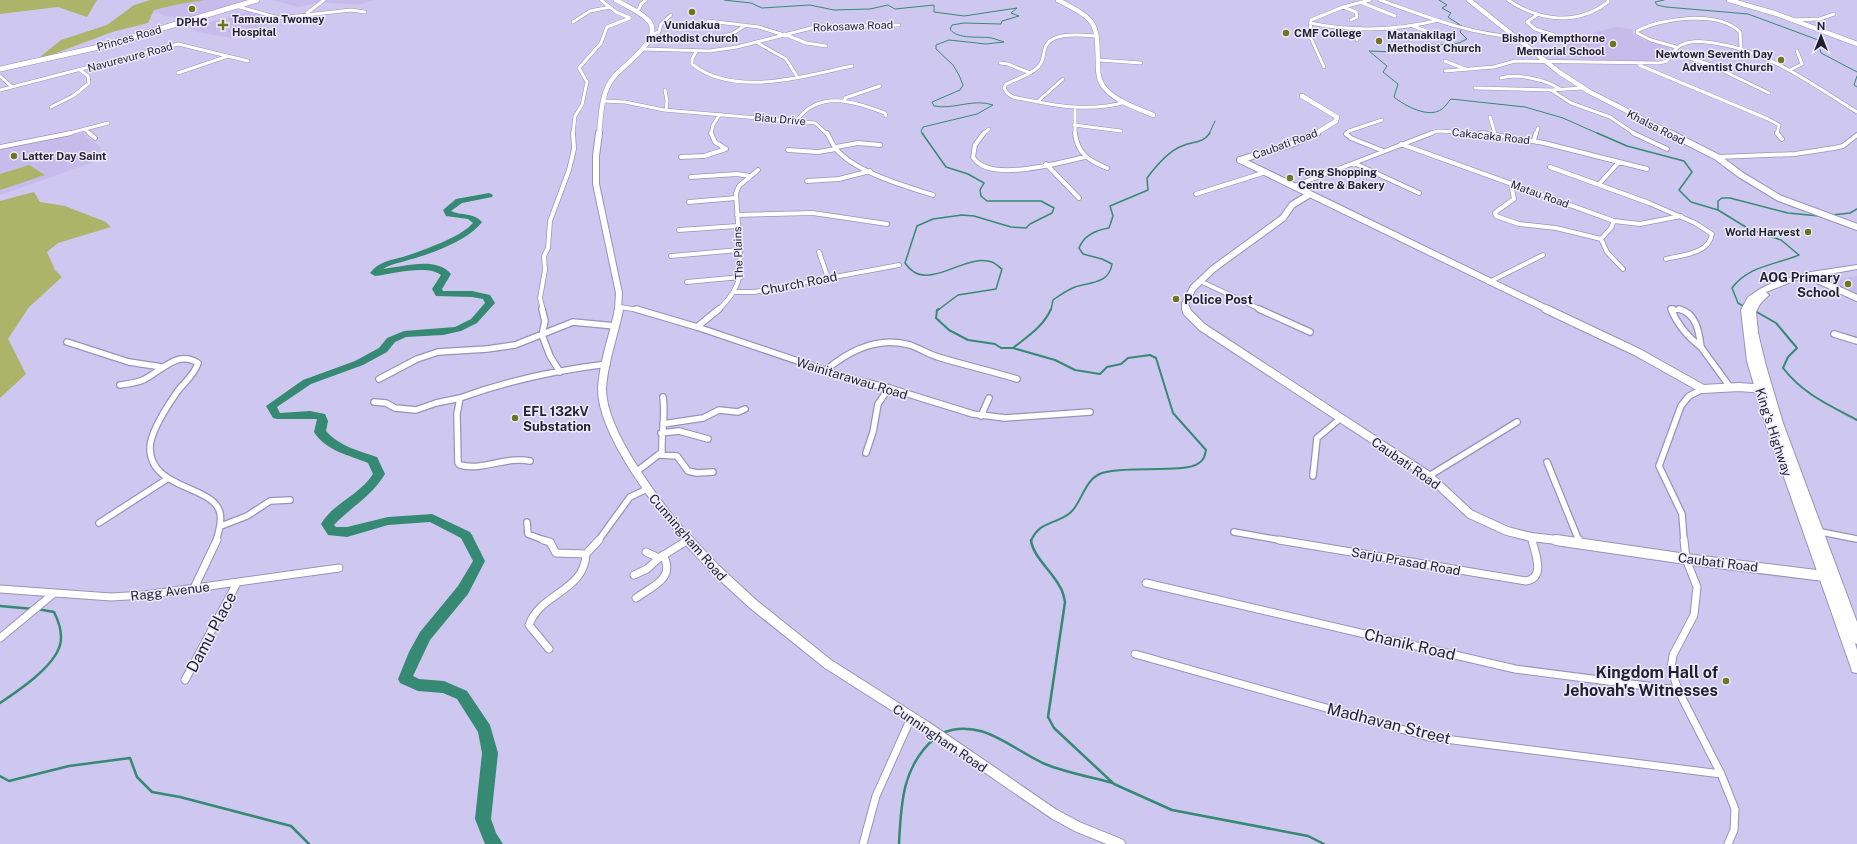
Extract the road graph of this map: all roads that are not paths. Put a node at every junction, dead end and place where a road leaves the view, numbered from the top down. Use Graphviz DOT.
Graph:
graph roads {
  1 [pos="257,0"];
  2 [pos="324,0"];
  3 [pos="601,0"];
  4 [pos="616,0"];
  5 [pos="646,0"];
  6 [pos="1058,0"];
  7 [pos="1370,0"];
  8 [pos="1380,0"];
  9 [pos="1469,0"];
  10 [pos="1508,0"];
  11 [pos="1608,0"];
  12 [pos="1729,0"];
  13 [pos="1360,2"];
  14 [pos="236,6"];
  15 [pos="610,7"];
  16 [pos="1343,7"];
  17 [pos="635,11"];
  18 [pos="365,12"];
  19 [pos="305,14"];
  20 [pos="1834,14"];
  21 [pos="672,15"];
  22 [pos="1537,15"];
  23 [pos="1395,16"];
  24 [pos="1351,20"];
  25 [pos="1439,20"];
  26 [pos="1791,20"];
  27 [pos="708,21"];
  28 [pos="573,22"];
  29 [pos="1310,23"];
  30 [pos="899,25"];
  31 [pos="746,26"];
  32 [pos="1413,26"];
  33 [pos="1393,29"];
  34 [pos="1357,30"];
  35 [pos="653,34"];
  36 [pos="782,34"];
  37 [pos="1437,35"];
  38 [pos="1554,35"];
  39 [pos="1097,36"];
  40 [pos="1516,37"];
  41 [pos="712,38"];
  42 [pos="1357,40"];
  43 [pos="1411,40"];
  44 [pos="756,42"];
  45 [pos="1857,44"];
  46 [pos="826,46"];
  47 [pos="1676,47"];
  48 [pos="1741,47"];
  49 [pos="642,49"];
  50 [pos="1797,51"];
  51 [pos="696,52"];
  52 [pos="1674,53"];
  53 [pos="228,56"];
  54 [pos="1099,60"];
  55 [pos="248,61"];
  56 [pos="1445,61"];
  57 [pos="1546,61"];
  58 [pos="1000,62"];
  59 [pos="1141,63"];
  60 [pos="1637,64"];
  61 [pos="852,66"];
  62 [pos="1324,67"];
  63 [pos="0,69"];
  64 [pos="80,70"];
  65 [pos="1466,70"];
  66 [pos="1790,70"];
  67 [pos="1445,71"];
  68 [pos="178,73"];
  69 [pos="1030,73"];
  70 [pos="0,76"];
  71 [pos="798,78"];
  72 [pos="1500,78"];
  73 [pos="1063,79"];
  74 [pos="11,86"];
  75 [pos="880,86"];
  76 [pos="1475,88"];
  77 [pos="1582,88"];
  78 [pos="1560,89"];
  79 [pos="0,90"];
  80 [pos="665,90"];
  81 [pos="1551,90"];
  82 [pos="1769,93"];
  83 [pos="1302,96"];
  84 [pos="602,101"];
  85 [pos="845,101"];
  86 [pos="1037,102"];
  87 [pos="1126,102"];
  88 [pos="51,108"];
  89 [pos="666,110"];
  90 [pos="1075,110"];
  91 [pos="1857,112"];
  92 [pos="720,114"];
  93 [pos="886,116"];
  94 [pos="1153,116"];
  95 [pos="1490,117"];
  96 [pos="797,120"];
  97 [pos="1382,120"];
  98 [pos="108,123"];
  99 [pos="1074,125"];
  100 [pos="1538,128"];
  101 [pos="988,129"];
  102 [pos="86,130"];
  103 [pos="1121,131"];
  104 [pos="1495,134"];
  105 [pos="1857,135"];
  106 [pos="94,138"];
  107 [pos="1782,138"];
  108 [pos="1534,140"];
  109 [pos="1401,144"];
  110 [pos="880,145"];
  111 [pos="0,147"];
  112 [pos="836,148"];
  113 [pos="1667,149"];
  114 [pos="788,150"];
  115 [pos="1383,151"];
  116 [pos="682,157"];
  117 [pos="1085,157"];
  118 [pos="1717,157"];
  119 [pos="1619,162"];
  120 [pos="1354,163"];
  121 [pos="1046,164"];
  122 [pos="1550,167"];
  123 [pos="1107,168"];
  124 [pos="1647,169"];
  125 [pos="758,170"];
  126 [pos="870,171"];
  127 [pos="1266,172"];
  128 [pos="750,176"];
  129 [pos="691,177"];
  130 [pos="807,182"];
  131 [pos="1600,183"];
  132 [pos="1511,184"];
  133 [pos="1294,186"];
  134 [pos="1420,193"];
  135 [pos="1196,194"];
  136 [pos="1310,194"];
  137 [pos="933,195"];
  138 [pos="736,198"];
  139 [pos="1079,198"];
  140 [pos="689,202"];
  141 [pos="737,215"];
  142 [pos="1681,216"];
  143 [pos="1614,221"];
  144 [pos="887,224"];
  145 [pos="737,226"];
  146 [pos="1857,227"];
  147 [pos="679,230"];
  148 [pos="1601,239"];
  149 [pos="739,250"];
  150 [pos="819,252"];
  151 [pos="1543,255"];
  152 [pos="671,256"];
  153 [pos="1666,259"];
  154 [pos="898,265"];
  155 [pos="1857,267"];
  156 [pos="1624,269"];
  157 [pos="1857,272"];
  158 [pos="740,277"];
  159 [pos="828,278"];
  160 [pos="1813,278"];
  161 [pos="1200,281"];
  162 [pos="687,282"];
  163 [pos="1489,282"];
  164 [pos="735,292"];
  165 [pos="1857,298"];
  166 [pos="620,307"];
  167 [pos="615,326"];
  168 [pos="697,327"];
  169 [pos="1310,332"];
  170 [pos="1834,334"];
  171 [pos="542,335"];
  172 [pos="1857,341"];
  173 [pos="67,342"];
  174 [pos="1701,346"];
  175 [pos="607,364"];
  176 [pos="167,366"];
  177 [pos="826,370"];
  178 [pos="560,372"];
  179 [pos="379,379"];
  180 [pos="1018,379"];
  181 [pos="120,384"];
  182 [pos="1730,387"];
  183 [pos="889,388"];
  184 [pos="1703,389"];
  185 [pos="1764,389"];
  186 [pos="663,397"];
  187 [pos="460,398"];
  188 [pos="989,398"];
  189 [pos="374,402"];
  190 [pos="745,409"];
  191 [pos="1090,412"];
  192 [pos="981,416"];
  193 [pos="1341,418"];
  194 [pos="1517,422"];
  195 [pos="663,424"];
  196 [pos="662,433"];
  197 [pos="708,439"];
  198 [pos="866,453"];
  199 [pos="660,455"];
  200 [pos="530,461"];
  201 [pos="1547,462"];
  202 [pos="636,472"];
  203 [pos="713,472"];
  204 [pos="1313,476"];
  205 [pos="1429,476"];
  206 [pos="167,479"];
  207 [pos="647,489"];
  208 [pos="290,500"];
  209 [pos="527,522"];
  210 [pos="98,523"];
  211 [pos="221,526"];
  212 [pos="1813,530"];
  213 [pos="1234,532"];
  214 [pos="1531,537"];
  215 [pos="1857,539"];
  216 [pos="688,540"];
  217 [pos="1580,542"];
  218 [pos="646,552"];
  219 [pos="586,554"];
  220 [pos="661,556"];
  221 [pos="1686,559"];
  222 [pos="339,568"];
  223 [pos="634,575"];
  224 [pos="1824,576"];
  225 [pos="237,582"];
  226 [pos="1146,583"];
  227 [pos="194,588"];
  228 [pos="0,589"];
  229 [pos="53,594"];
  230 [pos="636,598"];
  231 [pos="1842,625"];
  232 [pos="1855,629"];
  233 [pos="0,638"];
  234 [pos="1857,639"];
  235 [pos="549,649"];
  236 [pos="1135,654"];
  237 [pos="1857,668"];
  238 [pos="185,680"];
  239 [pos="1678,690"];
  240 [pos="911,718"];
  241 [pos="1720,774"];
  242 [pos="863,844"];
  243 [pos="1120,844"];
  244 [pos="1728,844"];
  1 -- 14 [label="main road, Princes Road"];
  2 -- 19 [label="street"];
  3 -- 15 [label="street"];
  4 -- 17 [label="street"];
  5 -- 17 [label="street"];
  6 -- 39 [label="street"];
  7 -- 13 [label="street"];
  8 -- 25 [label="street"];
  9 -- 40 [label="street, Khalsa Road"];
  10 -- 22 [label="street"];
  11 -- 22 [label="street"];
  12 -- 26 [label="street"];
  13 -- 16 [label="street"];
  13 -- 23 [label="street"];
  14 -- 19 [label="street"];
  14 -- 63 [label="main road, Princes Road"];
  15 -- 28 [label="street"];
  15 -- 171 [label="street"];
  16 -- 24 [label="street"];
  16 -- 29 [label="street"];
  17 -- 35 [label="street"];
  18 -- 19 [label="street"];
  20 -- 26 [label="street"];
  21 -- 35 [label="street"];
  22 -- 38 [label="street"];
  25 -- 32 [label="street"];
  25 -- 40 [label="street"];
  26 -- 45 [label="street"];
  27 -- 31 [label="street"];
  29 -- 34 [label="street"];
  29 -- 62 [label="street"];
  30 -- 36 [label="street, Rokosawa Road"];
  31 -- 36 [label="street"];
  31 -- 41 [label="street"];
  32 -- 33 [label="street"];
  32 -- 37 [label="street"];
  33 -- 34 [label="street"];
  33 -- 43 [label="street"];
  34 -- 42 [label="street"];
  35 -- 49 [label="street, Cunningham Road"];
  36 -- 44 [label="street, Rokosawa Road"];
  36 -- 46 [label="street"];
  39 -- 54 [label="street"];
  39 -- 69 [label="street"];
  40 -- 57 [label="street, Khalsa Road"];
  44 -- 51 [label="street, Rokosawa Road"];
  44 -- 71 [label="street"];
  47 -- 48 [label="street"];
  47 -- 48 [label="street"];
  47 -- 52 [label="street"];
  48 -- 66 [label="street"];
  49 -- 51 [label="street, Rokosawa Road"];
  49 -- 84 [label="street, Cunningham Road"];
  50 -- 66 [label="street"];
  51 -- 71 [label="street"];
  52 -- 60 [label="street"];
  52 -- 82 [label="street"];
  53 -- 55 [label="street, Navurevure Road"];
  53 -- 64 [label="street, Navurevure Road"];
  53 -- 68 [label="street"];
  54 -- 59 [label="street"];
  54 -- 87 [label="street"];
  56 -- 65 [label="street"];
  57 -- 60 [label="street"];
  57 -- 65 [label="street"];
  57 -- 77 [label="street, Khalsa Road"];
  58 -- 69 [label="street"];
  60 -- 107 [label="street"];
  61 -- 71 [label="street"];
  64 -- 74 [label="street, Navurevure Road"];
  64 -- 88 [label="street"];
  65 -- 67 [label="street"];
  66 -- 91 [label="street"];
  69 -- 86 [label="street"];
  70 -- 74 [label="street"];
  72 -- 78 [label="street"];
  73 -- 86 [label="street"];
  74 -- 79 [label="street, Navurevure Road"];
  75 -- 85 [label="street"];
  76 -- 81 [label="street"];
  77 -- 78 [label="street"];
  77 -- 118 [label="street, Khalsa Road"];
  78 -- 81 [label="street"];
  80 -- 89 [label="street"];
  81 -- 113 [label="street"];
  83 -- 127 [label="street, Caubati Road"];
  84 -- 89 [label="street, Biau Drive"];
  84 -- 166 [label="street, Cunningham Road"];
  85 -- 93 [label="street"];
  85 -- 96 [label="street"];
  86 -- 90 [label="street"];
  87 -- 90 [label="street"];
  87 -- 94 [label="street"];
  89 -- 92 [label="street, Biau Drive"];
  90 -- 99 [label="street"];
  92 -- 96 [label="street, Biau Drive"];
  92 -- 116 [label="street"];
  95 -- 104 [label="street"];
  96 -- 112 [label="street, Biau Drive"];
  97 -- 115 [label="street"];
  98 -- 102 [label="street"];
  99 -- 103 [label="street"];
  99 -- 117 [label="street"];
  100 -- 108 [label="street"];
  101 -- 121 [label="street"];
  102 -- 106 [label="street"];
  102 -- 111 [label="street"];
  104 -- 108 [label="street, Cakacaka Road"];
  104 -- 109 [label="street, Cakacaka Road"];
  105 -- 118 [label="street"];
  108 -- 119 [label="street, Cakacaka Road"];
  109 -- 115 [label="street, Cakacaka Road"];
  109 -- 132 [label="street, Matau Road"];
  110 -- 112 [label="street"];
  112 -- 114 [label="street"];
  112 -- 126 [label="street, Biau Drive"];
  115 -- 120 [label="street, Cakacaka Road"];
  117 -- 121 [label="street"];
  117 -- 123 [label="street"];
  118 -- 146 [label="street, Khalsa Road"];
  119 -- 124 [label="street, Cakacaka Road"];
  119 -- 131 [label="street"];
  120 -- 133 [label="street, Cakacaka Road"];
  120 -- 134 [label="street"];
  121 -- 139 [label="street"];
  122 -- 131 [label="street"];
  125 -- 128 [label="street"];
  126 -- 130 [label="street"];
  126 -- 137 [label="street, Biau Drive"];
  127 -- 133 [label="street, Caubati Road"];
  127 -- 135 [label="street"];
  128 -- 129 [label="street"];
  128 -- 138 [label="street"];
  131 -- 142 [label="street"];
  132 -- 143 [label="street, Matau Road"];
  132 -- 148 [label="street"];
  133 -- 136 [label="street, Caubati Road"];
  136 -- 161 [label="street, Caubati Road"];
  136 -- 163 [label="street, Caubati Road"];
  138 -- 140 [label="street"];
  138 -- 141 [label="street, The Plains"];
  141 -- 144 [label="street"];
  141 -- 145 [label="street, The Plains"];
  142 -- 143 [label="street, Matau Road"];
  142 -- 153 [label="street"];
  143 -- 148 [label="street"];
  145 -- 147 [label="street"];
  145 -- 149 [label="street, The Plains"];
  148 -- 156 [label="street"];
  149 -- 152 [label="street"];
  149 -- 158 [label="street, The Plains"];
  150 -- 159 [label="street"];
  151 -- 163 [label="street"];
  154 -- 159 [label="street, Church Road"];
  155 -- 160 [label="highway, King's Highway"];
  157 -- 160 [label="highway, King's Highway"];
  158 -- 162 [label="street"];
  158 -- 164 [label="street, The Plains"];
  159 -- 164 [label="street, Church Road"];
  160 -- 165 [label="street"];
  160 -- 185 [label="highway, King's Highway"];
  161 -- 169 [label="street"];
  161 -- 193 [label="street, Caubati Road"];
  163 -- 184 [label="street, Caubati Road"];
  164 -- 168 [label="street, The Plains"];
  166 -- 167 [label="street, Cunningham Road"];
  166 -- 168 [label="street, Wainitarawau Road"];
  167 -- 171 [label="street"];
  167 -- 175 [label="street, Cunningham Road"];
  168 -- 177 [label="street, Wainitarawau Road"];
  170 -- 172 [label="street"];
  171 -- 178 [label="street"];
  171 -- 179 [label="street"];
  173 -- 176 [label="street"];
  174 -- 174 [label="street"];
  174 -- 182 [label="street"];
  175 -- 178 [label="street"];
  175 -- 202 [label="street, Cunningham Road"];
  176 -- 181 [label="street"];
  176 -- 206 [label="street"];
  177 -- 180 [label="street"];
  177 -- 183 [label="street, Wainitarawau Road"];
  178 -- 187 [label="street"];
  182 -- 184 [label="street"];
  182 -- 185 [label="street"];
  183 -- 192 [label="street, Wainitarawau Road"];
  183 -- 198 [label="street"];
  184 -- 221 [label="street"];
  185 -- 212 [label="highway, King's Highway"];
  186 -- 195 [label="street"];
  187 -- 189 [label="street"];
  187 -- 200 [label="street"];
  188 -- 192 [label="street"];
  190 -- 195 [label="street"];
  191 -- 192 [label="street, Wainitarawau Road"];
  193 -- 204 [label="street"];
  193 -- 205 [label="street, Caubati Road"];
  194 -- 205 [label="street"];
  195 -- 196 [label="street"];
  196 -- 197 [label="street"];
  196 -- 199 [label="street"];
  199 -- 202 [label="street"];
  199 -- 203 [label="street"];
  201 -- 217 [label="street"];
  202 -- 207 [label="street, Cunningham Road"];
  205 -- 214 [label="street, Caubati Road"];
  206 -- 210 [label="street"];
  206 -- 211 [label="street"];
  207 -- 216 [label="street, Cunningham Road"];
  207 -- 219 [label="street"];
  208 -- 211 [label="street"];
  209 -- 219 [label="street"];
  211 -- 227 [label="street"];
  212 -- 215 [label="street"];
  212 -- 224 [label="highway, King's Highway"];
  212 -- 232 [label="highway, King's Highway"];
  213 -- 214 [label="street, Sarju Prasad Road"];
  214 -- 217 [label="street, Caubati Road"];
  216 -- 220 [label="street"];
  216 -- 240 [label="street, Cunningham Road"];
  217 -- 221 [label="street, Caubati Road"];
  218 -- 220 [label="street"];
  219 -- 235 [label="street"];
  220 -- 223 [label="street"];
  220 -- 230 [label="street"];
  221 -- 224 [label="street, Caubati Road"];
  221 -- 239 [label="street"];
  222 -- 225 [label="street, Ragg Avenue"];
  224 -- 231 [label="highway, King's Highway"];
  225 -- 227 [label="street, Ragg Avenue"];
  225 -- 238 [label="street, Damu Place"];
  226 -- 239 [label="street, Chanik Road"];
  227 -- 229 [label="street, Ragg Avenue"];
  228 -- 229 [label="street, Ragg Avenue"];
  229 -- 233 [label="street"];
  231 -- 232 [label="street"];
  231 -- 237 [label="highway, King's Highway"];
  232 -- 234 [label="highway, King's Highway"];
  236 -- 241 [label="street, Madhavan Street"];
  239 -- 241 [label="street"];
  240 -- 242 [label="street"];
  240 -- 243 [label="street, Cunningham Road"];
  241 -- 244 [label="street"];
}
